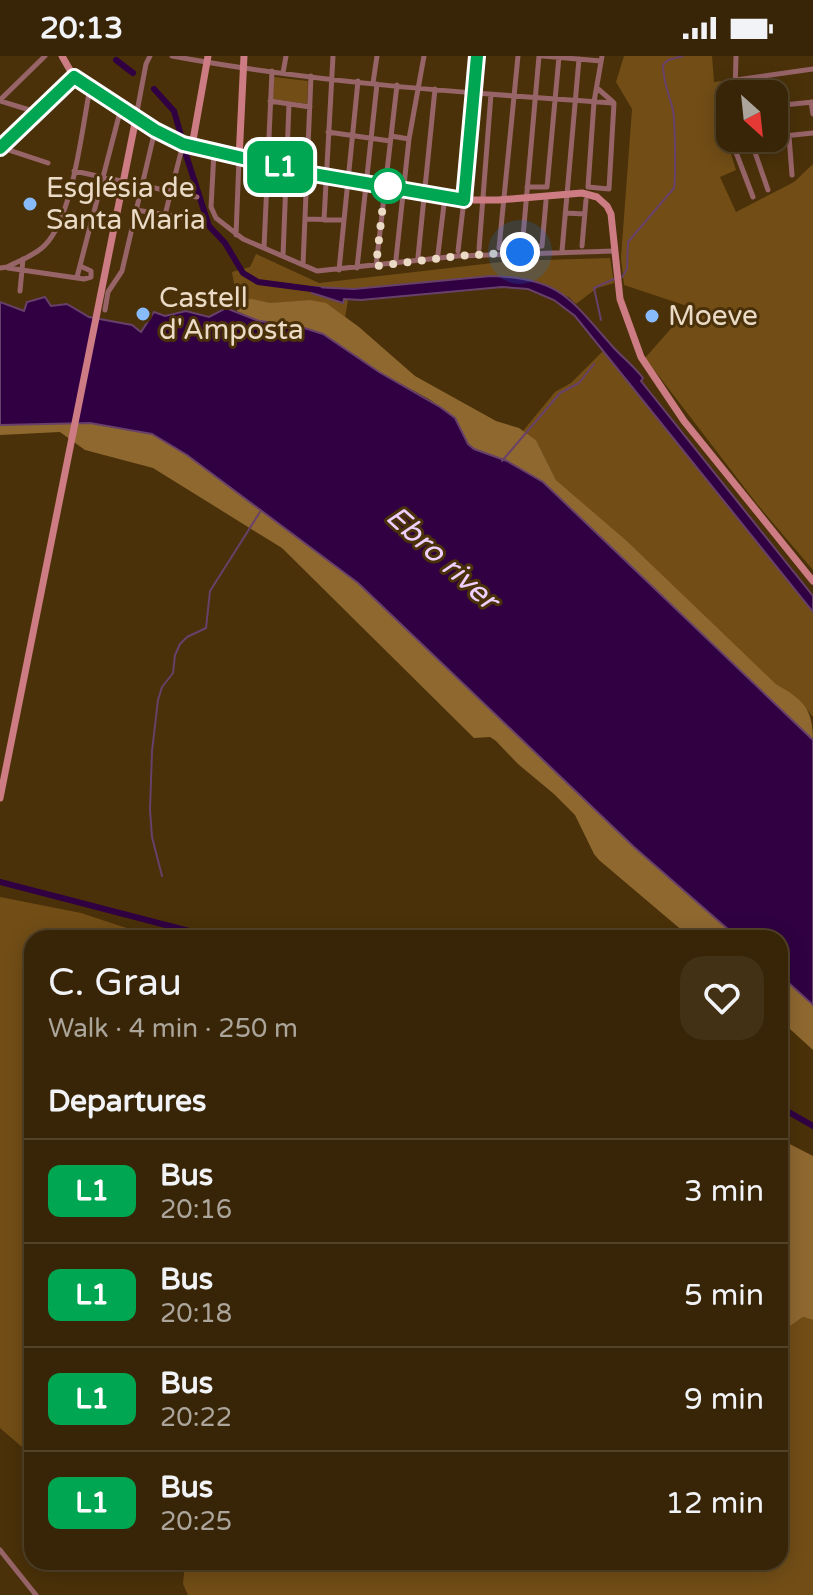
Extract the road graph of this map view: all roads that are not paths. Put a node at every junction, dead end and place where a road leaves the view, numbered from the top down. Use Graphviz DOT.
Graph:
graph roads {
  1 [pos="45,56"];
  2 [pos="62,56"];
  3 [pos="150,56"];
  4 [pos="172,56"];
  5 [pos="244,56"];
  6 [pos="286,56"];
  7 [pos="333,56"];
  8 [pos="377,56"];
  9 [pos="424,56"];
  10 [pos="477,56"];
  11 [pos="518,56"];
  12 [pos="541,56"];
  13 [pos="736,56"];
  14 [pos="563,57"];
  15 [pos="602,58"];
  16 [pos="208,59"];
  17 [pos="579,59"];
  18 [pos="243,68"];
  19 [pos="813,69"];
  20 [pos="272,71"];
  21 [pos="283,73"];
  22 [pos="311,76"];
  23 [pos="74,77"];
  24 [pos="330,78"];
  25 [pos="736,80"];
  26 [pos="358,81"];
  27 [pos="375,83"];
  28 [pos="397,85"];
  29 [pos="90,87"];
  30 [pos="418,87"];
  31 [pos="597,87"];
  32 [pos="435,89"];
  33 [pos="473,93"];
  34 [pos="491,94"];
  35 [pos="514,96"];
  36 [pos="534,98"];
  37 [pos="555,99"];
  38 [pos="0,101"];
  39 [pos="270,101"];
  40 [pos="576,101"];
  41 [pos="594,102"];
  42 [pos="812,102"];
  43 [pos="614,103"];
  44 [pos="289,104"];
  45 [pos="788,105"];
  46 [pos="310,107"];
  47 [pos="121,108"];
  48 [pos="36,112"];
  49 [pos="813,114"];
  50 [pos="136,118"];
  51 [pos="155,130"];
  52 [pos="328,132"];
  53 [pos="813,133"];
  54 [pos="352,135"];
  55 [pos="789,136"];
  56 [pos="371,138"];
  57 [pos="391,139"];
  58 [pos="409,139"];
  59 [pos="187,145"];
  60 [pos="0,148"];
  61 [pos="214,152"];
  62 [pos="736,152"];
  63 [pos="755,152"];
  64 [pos="239,159"];
  65 [pos="48,163"];
  66 [pos="267,165"];
  67 [pos="287,169"];
  68 [pos="74,171"];
  69 [pos="307,173"];
  70 [pos="102,175"];
  71 [pos="792,175"];
  72 [pos="326,176"];
  73 [pos="122,179"];
  74 [pos="347,179"];
  75 [pos="366,182"];
  76 [pos="142,184"];
  77 [pos="385,186"];
  78 [pos="527,187"];
  79 [pos="404,188"];
  80 [pos="768,190"];
  81 [pos="170,191"];
  82 [pos="425,192"];
  83 [pos="567,193"];
  84 [pos="445,196"];
  85 [pos="197,197"];
  86 [pos="527,197"];
  87 [pos="753,197"];
  88 [pos="504,199"];
  89 [pos="464,200"];
  90 [pos="483,200"];
  91 [pos="586,200"];
  92 [pos="546,201"];
  93 [pos="136,210"];
  94 [pos="565,213"];
  95 [pos="585,214"];
  96 [pos="165,215"];
  97 [pos="185,218"];
  98 [pos="305,219"];
  99 [pos="324,220"];
  100 [pos="343,220"];
  101 [pos="236,235"];
  102 [pos="582,246"];
  103 [pos="264,248"];
  104 [pos="499,248"];
  105 [pos="479,249"];
  106 [pos="524,250"];
  107 [pos="458,251"];
  108 [pos="562,251"];
  109 [pos="614,251"];
  110 [pos="438,254"];
  111 [pos="283,256"];
  112 [pos="418,257"];
  113 [pos="23,258"];
  114 [pos="396,259"];
  115 [pos="303,265"];
  116 [pos="80,266"];
  117 [pos="376,266"];
  118 [pos="4,268"];
  119 [pos="357,268"];
  120 [pos="23,270"];
  121 [pos="339,270"];
  122 [pos="77,277"];
  123 [pos="20,291"];
  124 [pos="101,312"];
  125 [pos="813,581"];
  126 [pos="0,798"];
  127 [pos="0,1550"];
  128 [pos="36,1595"];
  1 -- 38 [label="street"];
  2 -- 23 [label="street"];
  3 -- 50 [label="street"];
  4 -- 16 [label="street"];
  5 -- 18 [label="street"];
  6 -- 21 [label="street"];
  7 -- 24 [label="street"];
  8 -- 27 [label="street"];
  9 -- 30 [label="street"];
  10 -- 33 [label="street"];
  11 -- 35 [label="street"];
  12 -- 14 [label="street"];
  12 -- 36 [label="street"];
  13 -- 25 [label="street"];
  14 -- 17 [label="street"];
  14 -- 37 [label="street"];
  15 -- 17 [label="street"];
  15 -- 31 [label="street"];
  16 -- 18 [label="street"];
  16 -- 59 [label="street"];
  17 -- 40 [label="street"];
  18 -- 20 [label="street"];
  18 -- 64 [label="street"];
  19 -- 25 [label="street"];
  20 -- 21 [label="street"];
  20 -- 39 [label="street"];
  21 -- 22 [label="street"];
  22 -- 24 [label="street"];
  22 -- 46 [label="street"];
  23 -- 29 [label="street"];
  23 -- 48 [label="street"];
  24 -- 26 [label="street"];
  24 -- 52 [label="street"];
  26 -- 27 [label="street"];
  26 -- 54 [label="street"];
  27 -- 28 [label="street"];
  27 -- 56 [label="street"];
  28 -- 30 [label="street"];
  28 -- 57 [label="street"];
  29 -- 47 [label="street"];
  29 -- 68 [label="street"];
  30 -- 32 [label="street"];
  30 -- 58 [label="street"];
  31 -- 41 [label="street"];
  31 -- 43 [label="street"];
  32 -- 33 [label="street"];
  32 -- 82 [label="street"];
  33 -- 34 [label="street"];
  33 -- 89 [label="street"];
  34 -- 35 [label="street"];
  34 -- 90 [label="street"];
  35 -- 36 [label="street"];
  35 -- 88 [label="street"];
  36 -- 37 [label="street"];
  36 -- 78 [label="street"];
  37 -- 40 [label="street"];
  37 -- 78 [label="street"];
  38 -- 48 [label="street"];
  39 -- 44 [label="street"];
  39 -- 66 [label="street"];
  40 -- 41 [label="street"];
  40 -- 83 [label="street"];
  41 -- 43 [label="street"];
  41 -- 43 [label="street"];
  42 -- 45 [label="street"];
  42 -- 49 [label="street"];
  44 -- 46 [label="street"];
  44 -- 67 [label="street"];
  46 -- 69 [label="street"];
  47 -- 50 [label="street"];
  47 -- 70 [label="street"];
  48 -- 60 [label="street"];
  50 -- 51 [label="street"];
  50 -- 73 [label="street"];
  51 -- 59 [label="street"];
  51 -- 76 [label="street"];
  52 -- 54 [label="street"];
  52 -- 72 [label="street"];
  53 -- 55 [label="street"];
  54 -- 56 [label="street"];
  54 -- 74 [label="street"];
  55 -- 71 [label="street"];
  56 -- 57 [label="street"];
  56 -- 75 [label="street"];
  57 -- 58 [label="street"];
  57 -- 77 [label="street"];
  58 -- 79 [label="street"];
  59 -- 61 [label="street"];
  59 -- 81 [label="street"];
  60 -- 65 [label="street"];
  61 -- 64 [label="street"];
  61 -- 101 [label="street"];
  62 -- 87 [label="street"];
  63 -- 80 [label="street"];
  64 -- 66 [label="street"];
  64 -- 101 [label="street"];
  66 -- 67 [label="street"];
  66 -- 103 [label="street"];
  67 -- 69 [label="street"];
  67 -- 111 [label="street"];
  68 -- 70 [label="street"];
  68 -- 113 [label="street"];
  69 -- 72 [label="street"];
  69 -- 98 [label="street"];
  70 -- 73 [label="street"];
  70 -- 116 [label="street"];
  72 -- 74 [label="street"];
  72 -- 99 [label="street"];
  73 -- 76 [label="street"];
  73 -- 124 [label="street"];
  74 -- 75 [label="street"];
  74 -- 100 [label="street"];
  75 -- 77 [label="street"];
  75 -- 119 [label="street"];
  76 -- 81 [label="street"];
  76 -- 93 [label="street"];
  77 -- 79 [label="street"];
  77 -- 117 [label="street"];
  78 -- 86 [label="street"];
  79 -- 82 [label="street"];
  79 -- 114 [label="street"];
  81 -- 85 [label="street"];
  81 -- 96 [label="street"];
  82 -- 84 [label="street"];
  82 -- 112 [label="street"];
  83 -- 86 [label="street"];
  83 -- 94 [label="street"];
  83 -- 109 [label="street"];
  84 -- 89 [label="street"];
  84 -- 110 [label="street"];
  86 -- 88 [label="street"];
  86 -- 106 [label="street"];
  88 -- 90 [label="street"];
  88 -- 104 [label="street"];
  89 -- 90 [label="street"];
  89 -- 107 [label="street"];
  90 -- 105 [label="street"];
  91 -- 95 [label="street"];
  92 -- 106 [label="street"];
  93 -- 96 [label="street"];
  93 -- 124 [label="street"];
  94 -- 95 [label="street"];
  94 -- 108 [label="street"];
  95 -- 102 [label="street"];
  96 -- 97 [label="street"];
  98 -- 99 [label="street"];
  98 -- 115 [label="street"];
  99 -- 100 [label="street"];
  100 -- 121 [label="street"];
  101 -- 103 [label="street"];
  103 -- 111 [label="street"];
  106 -- 108 [label="street"];
  106 -- 117 [label="street"];
  108 -- 109 [label="street"];
  109 -- 125 [label="street"];
  111 -- 115 [label="street"];
  113 -- 118 [label="street"];
  113 -- 120 [label="street"];
  115 -- 121 [label="street"];
  116 -- 122 [label="street"];
  116 -- 122 [label="street"];
  117 -- 119 [label="street"];
  118 -- 120 [label="street"];
  119 -- 121 [label="street"];
  120 -- 122 [label="street"];
  120 -- 123 [label="street"];
  124 -- 126 [label="street"];
  127 -- 128 [label="street"];
}
